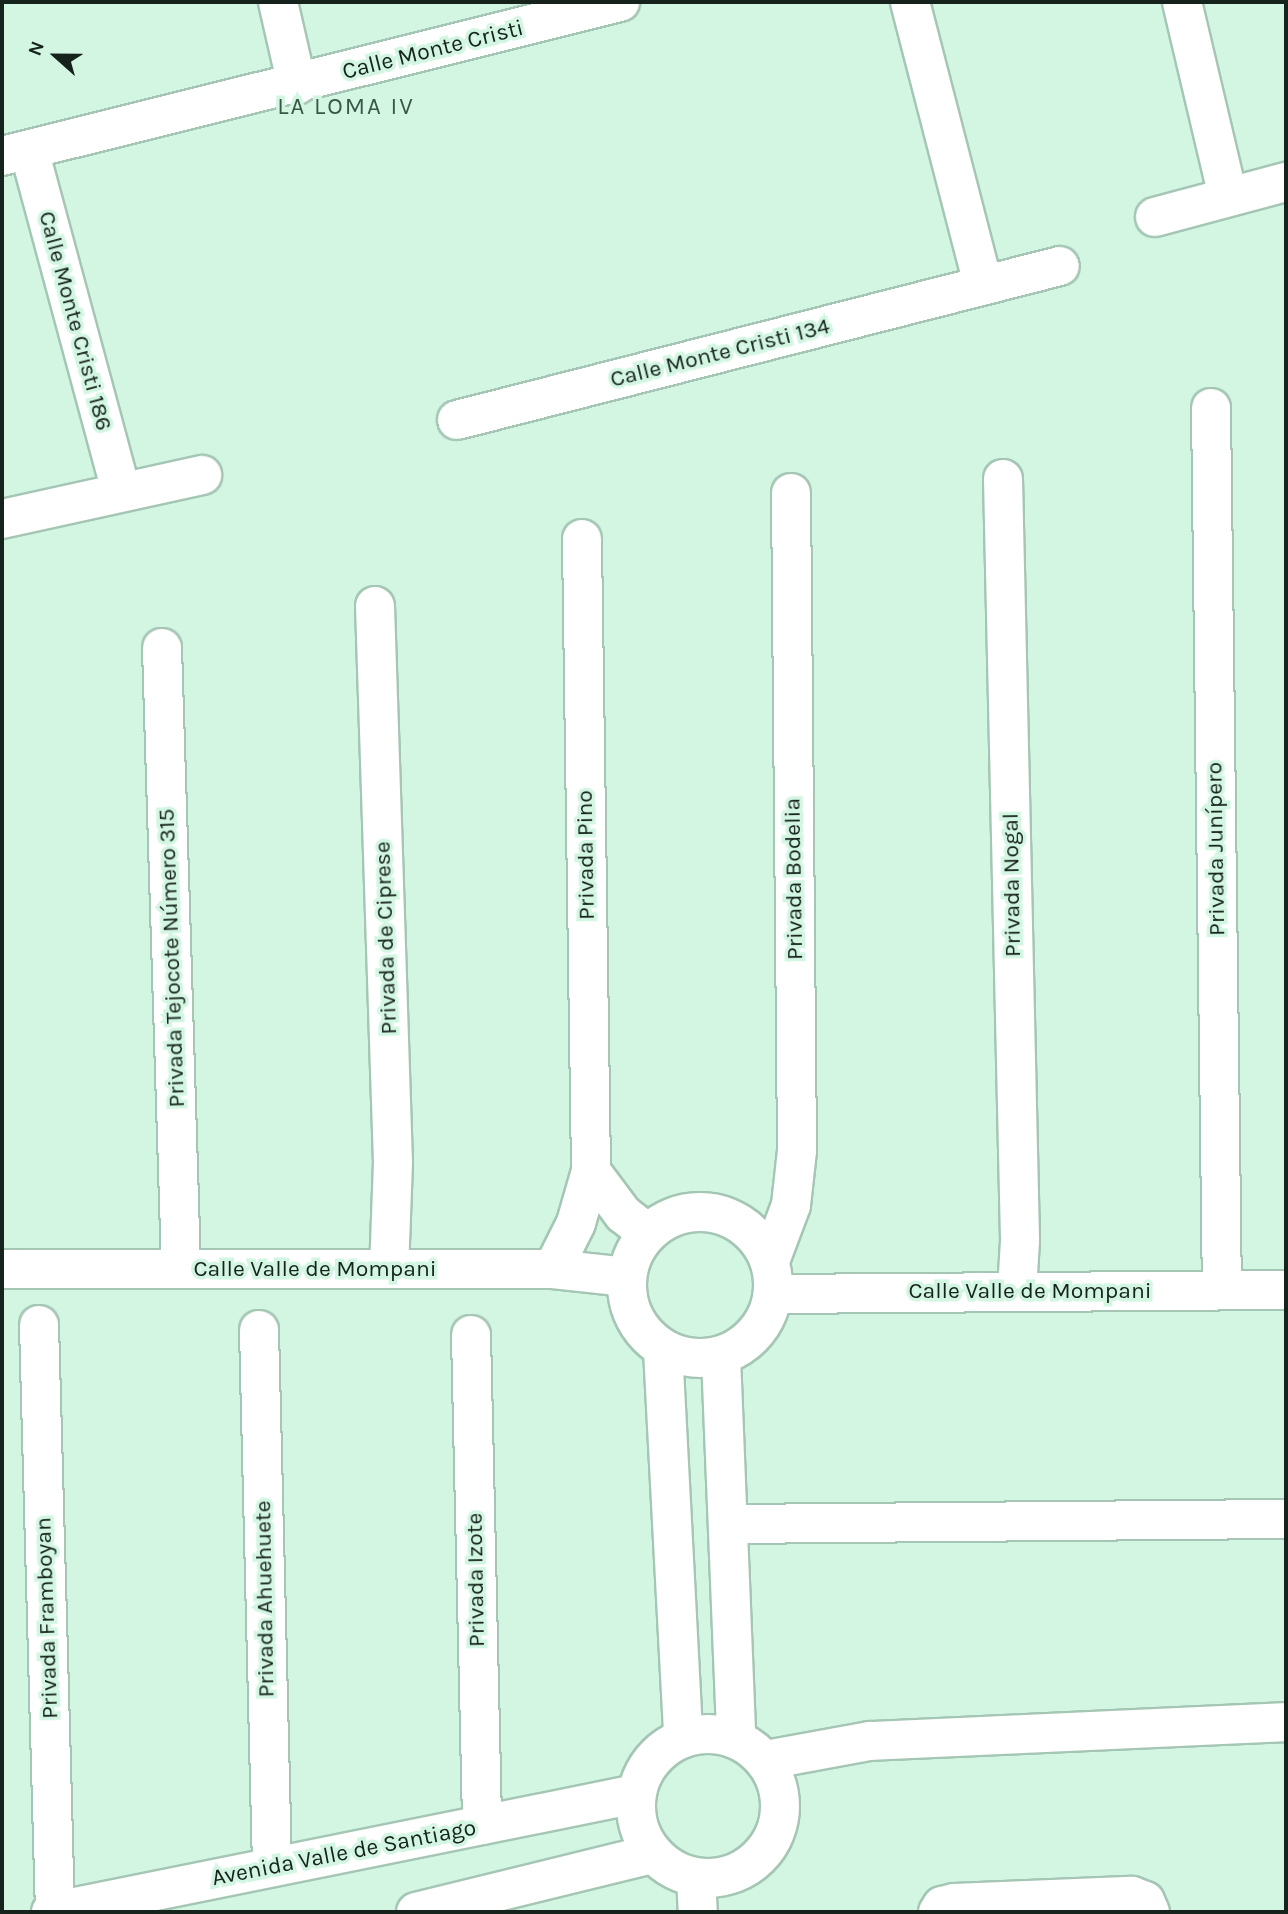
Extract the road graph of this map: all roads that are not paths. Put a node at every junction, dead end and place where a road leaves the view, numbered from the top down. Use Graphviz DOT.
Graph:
graph roads {
  1 [pos="278,2"];
  2 [pos="620,2"];
  3 [pos="911,2"];
  4 [pos="1182,2"];
  5 [pos="297,85"];
  6 [pos="15,153"];
  7 [pos="1286,182"];
  8 [pos="1228,196"];
  9 [pos="1155,217"];
  10 [pos="1060,266"];
  11 [pos="983,285"];
  12 [pos="1211,408"];
  13 [pos="457,420"];
  14 [pos="202,475"];
  15 [pos="1003,479"];
  16 [pos="121,491"];
  17 [pos="790,493"];
  18 [pos="2,519"];
  19 [pos="582,539"];
  20 [pos="375,606"];
  21 [pos="162,648"];
  22 [pos="591,1171"];
  23 [pos="647,1233"];
  24 [pos="181,1268"];
  25 [pos="2,1269"];
  26 [pos="389,1269"];
  27 [pos="553,1269"];
  28 [pos="627,1277"];
  29 [pos="772,1277"];
  30 [pos="1017,1290"];
  31 [pos="1222,1290"];
  32 [pos="1286,1290"];
  33 [pos="39,1325"];
  34 [pos="260,1330"];
  35 [pos="471,1335"];
  36 [pos="663,1350"];
  37 [pos="721,1357"];
  38 [pos="1286,1519"];
  39 [pos="731,1524"];
  40 [pos="1286,1722"];
  41 [pos="683,1737"];
  42 [pos="751,1749"];
  43 [pos="636,1794"];
  44 [pos="482,1825"];
  45 [pos="653,1854"];
  46 [pos="272,1867"];
  47 [pos="697,1895"];
  48 [pos="486,1904"];
  49 [pos="53,1912"];
  50 [pos="416,1912"];
  51 [pos="938,1912"];
  52 [pos="1150,1912"];
  1 -- 5 [label="street"];
  2 -- 5 [label="street, Calle Monte Cristi"];
  3 -- 11 [label="street"];
  4 -- 8 [label="street"];
  5 -- 6 [label="street, Calle Monte Cristi"];
  6 -- 16 [label="street, Calle Monte Cristi 186"];
  7 -- 8 [label="street"];
  8 -- 9 [label="street"];
  10 -- 11 [label="street, Calle Monte Cristi 134"];
  11 -- 13 [label="street, Calle Monte Cristi 134"];
  12 -- 31 [label="street, Privada Junípero"];
  14 -- 16 [label="street"];
  15 -- 30 [label="street, Privada Nogal"];
  16 -- 18 [label="street"];
  17 -- 29 [label="street, Privada Bodelia"];
  19 -- 22 [label="street, Privada Pino"];
  20 -- 26 [label="street, Privada de Ciprese"];
  21 -- 24 [label="street, Privada Tejocote Número 315"];
  22 -- 23 [label="street"];
  22 -- 27 [label="street, Privada Pino"];
  23 -- 28 [label="street"];
  23 -- 29 [label="street"];
  24 -- 25 [label="street, Calle Valle de Mompani"];
  24 -- 26 [label="street, Calle Valle de Mompani"];
  26 -- 27 [label="street, Calle Valle de Mompani"];
  27 -- 28 [label="street, Calle Valle de Mompani"];
  28 -- 36 [label="street"];
  29 -- 30 [label="street, Calle Valle de Mompani"];
  29 -- 37 [label="street"];
  30 -- 31 [label="street, Calle Valle de Mompani"];
  31 -- 32 [label="street, Calle Valle de Mompani"];
  33 -- 49 [label="street, Privada Framboyan"];
  34 -- 46 [label="street, Privada Ahuehuete"];
  35 -- 44 [label="street, Privada Izote"];
  36 -- 37 [label="street"];
  36 -- 41 [label="street"];
  37 -- 39 [label="street"];
  38 -- 39 [label="street"];
  39 -- 42 [label="street"];
  40 -- 42 [label="street"];
  41 -- 42 [label="street"];
  41 -- 43 [label="street"];
  42 -- 47 [label="street"];
  43 -- 44 [label="street, Avenida Valle de Santiago"];
  43 -- 45 [label="street"];
  44 -- 46 [label="street, Avenida Valle de Santiago"];
  45 -- 47 [label="street"];
  45 -- 48 [label="street"];
  46 -- 49 [label="street, Avenida Valle de Santiago"];
  48 -- 50 [label="street"];
  51 -- 52 [label="street"];
}
